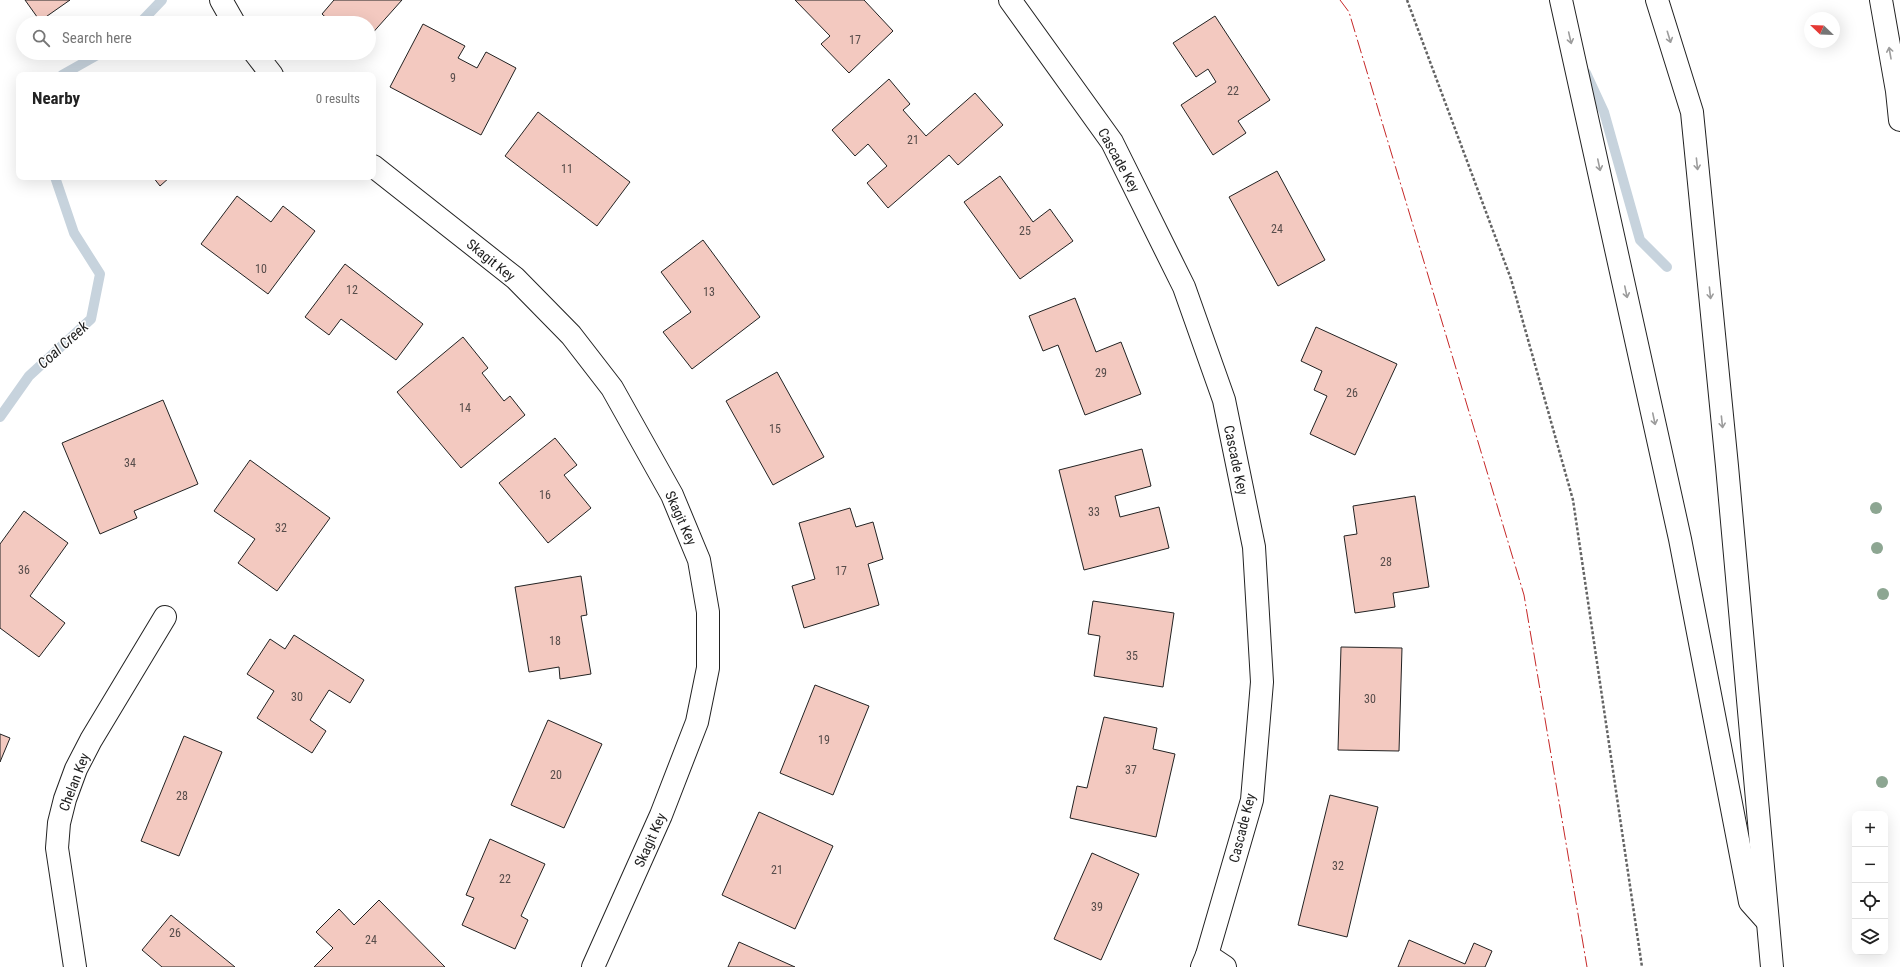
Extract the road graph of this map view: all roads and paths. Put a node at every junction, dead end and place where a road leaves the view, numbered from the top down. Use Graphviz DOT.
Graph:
graph roads {
  1 [pos="220,0"];
  2 [pos="1010,0"];
  3 [pos="1407,0"];
  4 [pos="1561,0"];
  5 [pos="1657,0"];
  6 [pos="1881,0"];
  7 [pos="230,16"];
  8 [pos="260,60"];
  9 [pos="270,72"];
  10 [pos="1900,120"];
  11 [pos="376,168"];
  12 [pos="165,617"];
  13 [pos="1767,921"];
  14 [pos="1204,961"];
  15 [pos="75,967"];
  16 [pos="593,967"];
  17 [pos="1226,967"];
  18 [pos="1642,967"];
  19 [pos="1772,967"];
  1 -- 7 [label="main road"];
  2 -- 14 [label="main road, Cascade Key"];
  3 -- 18 [label="path"];
  4 -- 13 [label="main road, one-way"];
  5 -- 13 [label="main road, one-way"];
  10 -- 6 [label="main road, one-way"];
  8 -- 9 [label="main road"];
  11 -- 16 [label="main road, Skagit Key"];
  12 -- 15 [label="main road, Chelan Key"];
  13 -- 19 [label="main road"];
  14 -- 17 [label="main road"];
}
